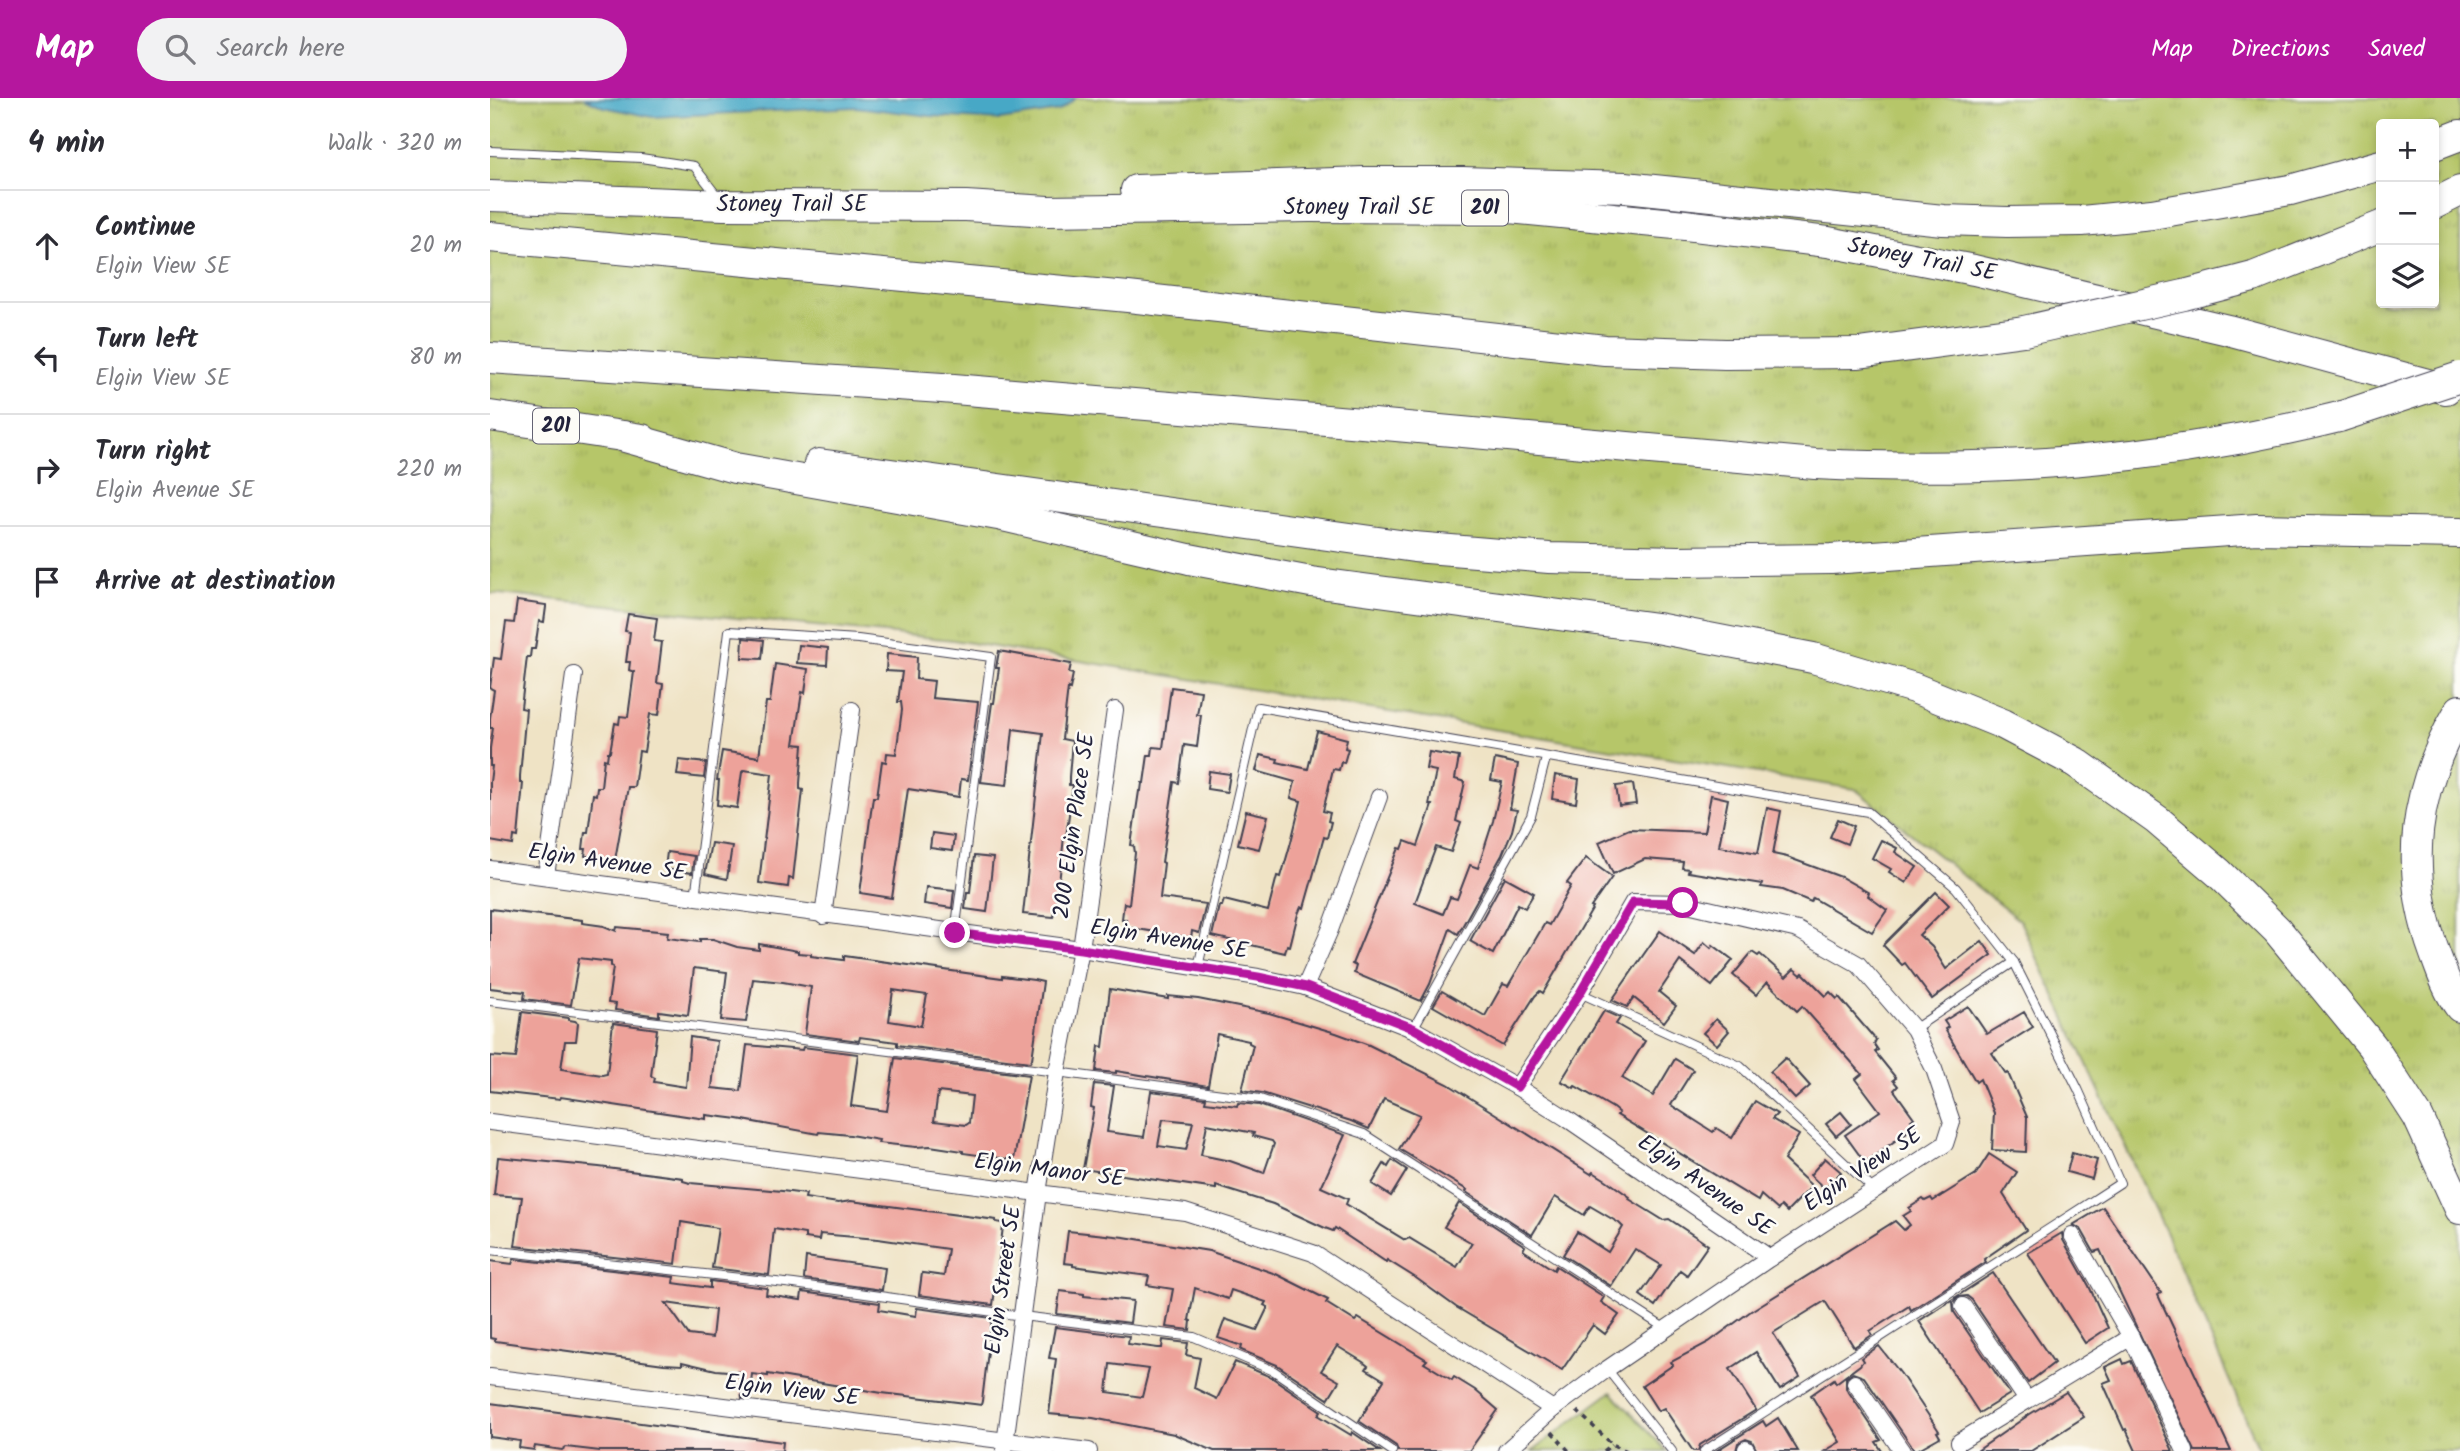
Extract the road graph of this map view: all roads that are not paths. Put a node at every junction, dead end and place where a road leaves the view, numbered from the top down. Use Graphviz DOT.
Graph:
graph roads {
  1 [pos="2460,135"];
  2 [pos="2439,143"];
  3 [pos="490,151"];
  4 [pos="2376,165"];
  5 [pos="2460,191"];
  6 [pos="490,196"];
  7 [pos="2439,202"];
  8 [pos="724,205"];
  9 [pos="966,206"];
  10 [pos="2376,228"];
  11 [pos="490,237"];
  12 [pos="490,358"];
  13 [pos="2460,377"];
  14 [pos="2460,393"];
  15 [pos="490,416"];
  16 [pos="622,436"];
  17 [pos="2460,533"];
  18 [pos="574,675"];
  19 [pos="852,710"];
  20 [pos="1115,710"];
  21 [pos="2460,710"];
  22 [pos="1546,758"];
  23 [pos="1380,797"];
  24 [pos="490,869"];
  25 [pos="547,876"];
  26 [pos="695,898"];
  27 [pos="823,916"];
  28 [pos="955,933"];
  29 [pos="1081,949"];
  30 [pos="2014,962"];
  31 [pos="1198,967"];
  32 [pos="1306,987"];
  33 [pos="1580,993"];
  34 [pos="490,1001"];
  35 [pos="2460,1007"];
  36 [pos="1413,1028"];
  37 [pos="1914,1029"];
  38 [pos="1057,1072"];
  39 [pos="1517,1087"];
  40 [pos="490,1122"];
  41 [pos="1874,1190"];
  42 [pos="1038,1193"];
  43 [pos="2460,1209"];
  44 [pos="2072,1235"];
  45 [pos="490,1250"];
  46 [pos="1770,1258"];
  47 [pos="1963,1306"];
  48 [pos="1022,1317"];
  49 [pos="1666,1329"];
  50 [pos="2131,1337"];
  51 [pos="1608,1370"];
  52 [pos="490,1377"];
  53 [pos="1855,1383"];
  54 [pos="2027,1400"];
  55 [pos="1553,1409"];
  56 [pos="1005,1446"];
  57 [pos="1956,1448"];
  58 [pos="1089,1451"];
  59 [pos="1392,1451"];
  60 [pos="1506,1451"];
  61 [pos="1672,1451"];
  62 [pos="1704,1451"];
  63 [pos="1902,1451"];
  64 [pos="2185,1451"];
  1 -- 2 [label="highway"];
  3 -- 8 [label="lane"];
  4 -- 9 [label="highway"];
  5 -- 7 [label="highway"];
  6 -- 8 [label="highway, Stoney Trail SE / 201"];
  8 -- 9 [label="highway, Stoney Trail SE / 201"];
  9 -- 14 [label="highway, Stoney Trail SE / 201"];
  10 -- 11 [label="highway, bridge"];
  12 -- 13 [label="highway, bridge"];
  15 -- 16 [label="highway, 201"];
  16 -- 17 [label="highway, 201"];
  16 -- 43 [label="highway"];
  18 -- 25 [label="street"];
  19 -- 27 [label="street"];
  20 -- 29 [label="street, 200 Elgin Place SE"];
  21 -- 35 [label="highway"];
  22 -- 30 [label="lane"];
  22 -- 31 [label="lane"];
  22 -- 36 [label="lane"];
  23 -- 32 [label="street"];
  24 -- 25 [label="street, Elgin Avenue SE"];
  25 -- 26 [label="street, Elgin Avenue SE"];
  26 -- 27 [label="street, Elgin Avenue SE"];
  26 -- 28 [label="lane"];
  27 -- 28 [label="street, Elgin Avenue SE"];
  28 -- 29 [label="street, Elgin Avenue SE"];
  29 -- 31 [label="street, Elgin Avenue SE"];
  29 -- 38 [label="street, Elgin Street SE"];
  30 -- 37 [label="lane"];
  30 -- 62 [label="lane"];
  31 -- 32 [label="street, Elgin Avenue SE"];
  32 -- 36 [label="street, Elgin Avenue SE"];
  33 -- 37 [label="street, Elgin View SE"];
  33 -- 39 [label="street, Elgin View SE"];
  33 -- 41 [label="lane"];
  34 -- 38 [label="lane"];
  36 -- 39 [label="street, Elgin Avenue SE"];
  37 -- 41 [label="street, Elgin View SE"];
  38 -- 42 [label="street, Elgin Street SE"];
  38 -- 49 [label="lane"];
  39 -- 46 [label="street, Elgin Avenue SE"];
  40 -- 42 [label="street, Elgin Manor SE"];
  41 -- 46 [label="street, Elgin View SE"];
  42 -- 48 [label="street, Elgin Street SE"];
  42 -- 55 [label="street, Elgin Manor SE"];
  44 -- 50 [label="street"];
  45 -- 48 [label="lane"];
  46 -- 49 [label="street, Elgin View SE"];
  47 -- 54 [label="street"];
  48 -- 56 [label="street, Elgin Street SE"];
  48 -- 59 [label="lane"];
  49 -- 51 [label="street, Elgin View SE"];
  50 -- 54 [label="street"];
  50 -- 64 [label="street"];
  51 -- 55 [label="street, Elgin View SE"];
  51 -- 61 [label="lane"];
  52 -- 56 [label="street, Elgin View SE"];
  53 -- 63 [label="street"];
  54 -- 57 [label="street"];
  55 -- 60 [label="street, Elgin View SE"];
  56 -- 58 [label="street, Elgin View SE"];
}
